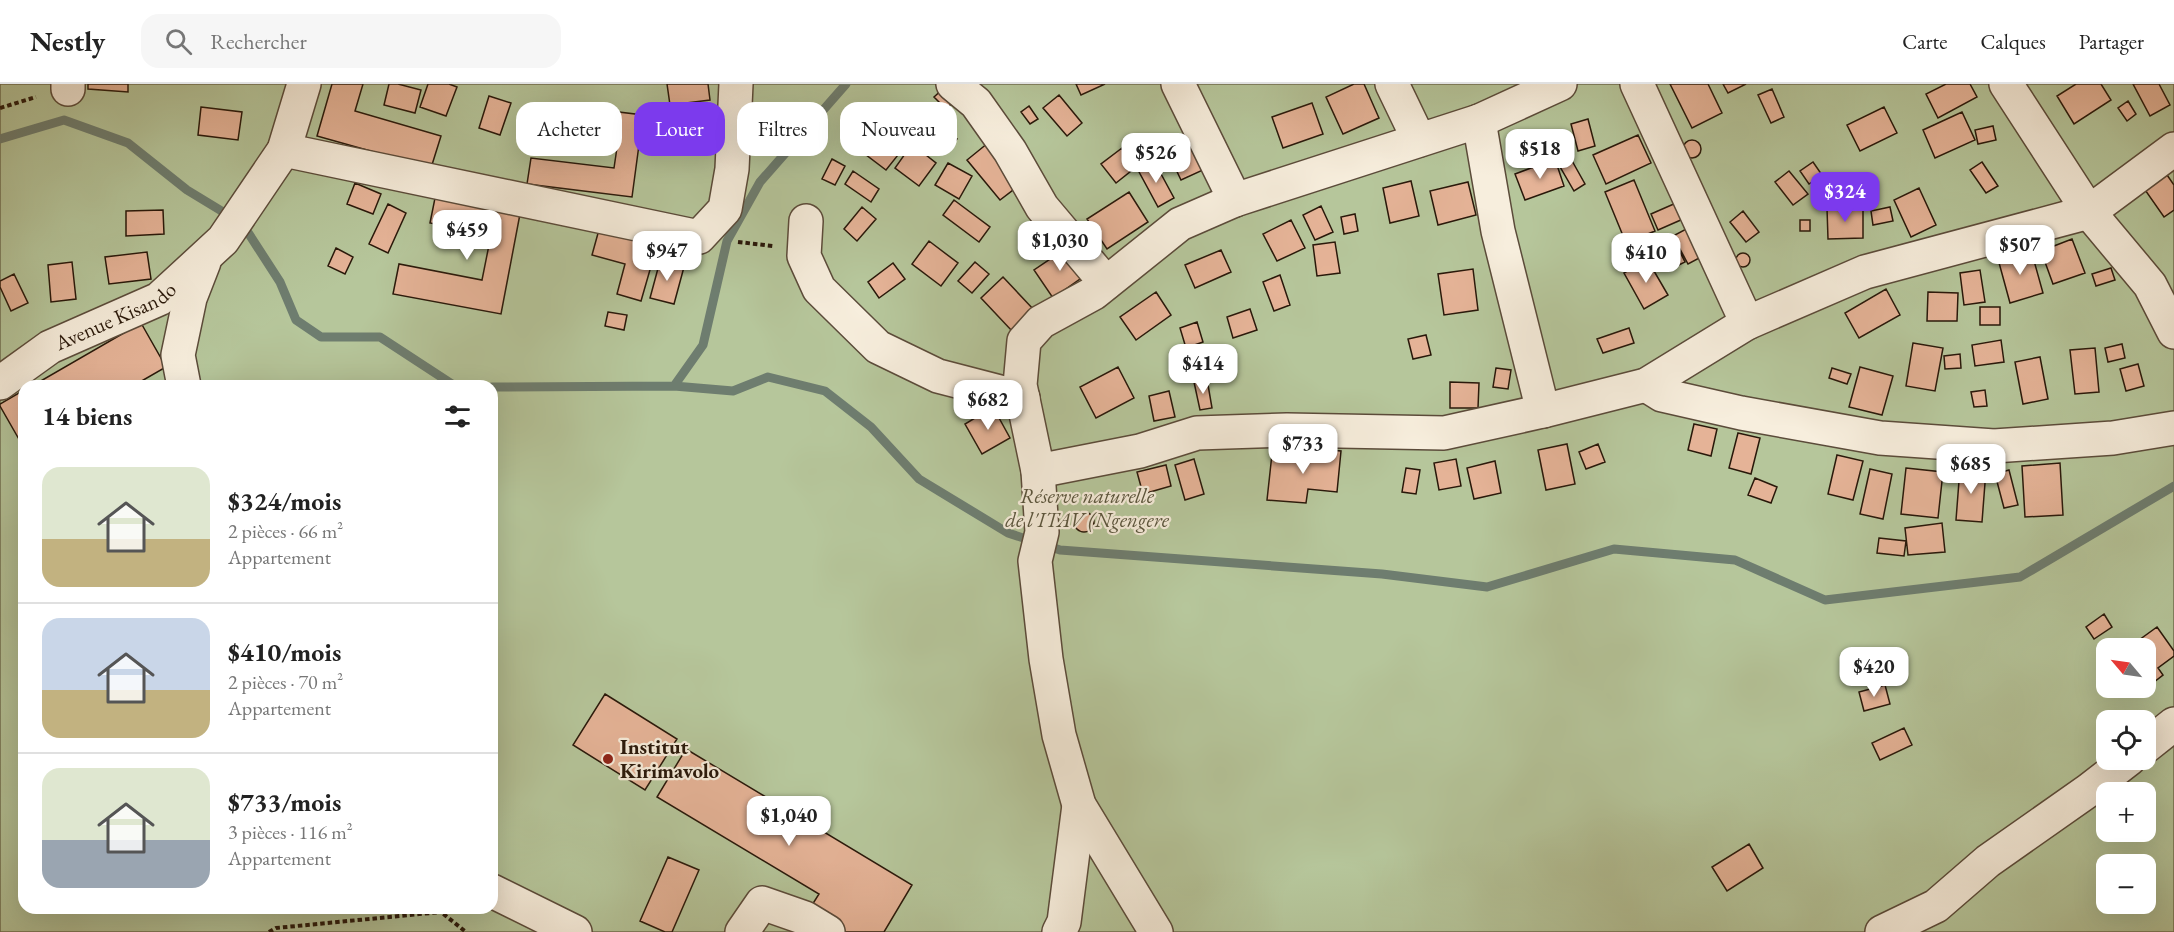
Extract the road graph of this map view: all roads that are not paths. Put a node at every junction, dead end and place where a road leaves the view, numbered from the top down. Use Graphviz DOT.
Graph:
graph roads {
  1 [pos="304,84"];
  2 [pos="736,84"];
  3 [pos="953,84"];
  4 [pos="1178,84"];
  5 [pos="1392,84"];
  6 [pos="1560,84"];
  7 [pos="1637,84"];
  8 [pos="2006,84"];
  9 [pos="1479,122"];
  10 [pos="1419,140"];
  11 [pos="284,150"];
  12 [pos="2174,150"];
  13 [pos="1235,200"];
  14 [pos="2089,212"];
  15 [pos="806,221"];
  16 [pos="214,249"];
  17 [pos="1106,283"];
  18 [pos="1747,323"];
  19 [pos="2174,332"];
  20 [pos="183,380"];
  21 [pos="0,383"];
  22 [pos="1646,385"];
  23 [pos="1023,398"];
  24 [pos="1543,411"];
  25 [pos="2174,428"];
  26 [pos="1038,471"];
  27 [pos="2174,724"];
  28 [pos="2156,738"];
  29 [pos="2115,770"];
  30 [pos="1079,805"];
  31 [pos="498,894"];
  32 [pos="575,932"];
  33 [pos="742,932"];
  34 [pos="828,932"];
  35 [pos="1059,932"];
  36 [pos="1156,932"];
  37 [pos="1882,932"];
  1 -- 11 [label="street"];
  2 -- 11 [label="street"];
  3 -- 17 [label="street"];
  4 -- 13 [label="street"];
  5 -- 10 [label="street"];
  6 -- 9 [label="street"];
  7 -- 18 [label="street"];
  8 -- 14 [label="street"];
  9 -- 10 [label="street"];
  9 -- 24 [label="street"];
  10 -- 13 [label="street"];
  11 -- 16 [label="street"];
  12 -- 14 [label="street"];
  13 -- 17 [label="street"];
  14 -- 18 [label="street"];
  14 -- 19 [label="street"];
  15 -- 23 [label="street"];
  16 -- 20 [label="street"];
  16 -- 21 [label="street, Avenue Kisando"];
  17 -- 23 [label="street"];
  18 -- 22 [label="street"];
  22 -- 24 [label="street"];
  22 -- 25 [label="street"];
  23 -- 26 [label="street"];
  24 -- 26 [label="street"];
  26 -- 30 [label="street"];
  27 -- 28 [label="street"];
  29 -- 37 [label="street"];
  30 -- 35 [label="street"];
  30 -- 36 [label="street"];
  31 -- 32 [label="street"];
  33 -- 34 [label="street"];
}
